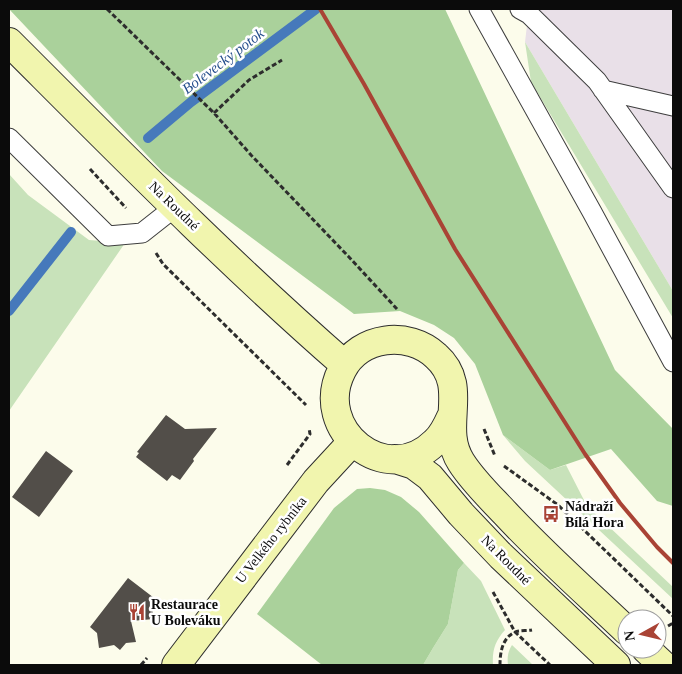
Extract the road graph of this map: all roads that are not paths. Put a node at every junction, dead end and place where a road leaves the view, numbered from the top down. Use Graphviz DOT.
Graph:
graph roads {
  1 [pos="479,9"];
  2 [pos="520,9"];
  3 [pos="9,42"];
  4 [pos="603,90"];
  5 [pos="673,106"];
  6 [pos="9,138"];
  7 [pos="673,188"];
  8 [pos="175,207"];
  9 [pos="673,362"];
  10 [pos="345,366"];
  11 [pos="451,417"];
  12 [pos="352,442"];
  13 [pos="395,459"];
  14 [pos="617,622"];
  15 [pos="176,665"];
  16 [pos="616,665"];
  1 -- 9 [label="lane"];
  2 -- 4 [label="lane"];
  3 -- 8 [label="main road, Na Roudné"];
  4 -- 5 [label="lane"];
  4 -- 7 [label="lane"];
  6 -- 8 [label="lane"];
  8 -- 10 [label="main road, Na Roudné"];
  10 -- 11 [label="main road, Na Roudné"];
  10 -- 12 [label="main road, Na Roudné"];
  11 -- 13 [label="main road, Na Roudné"];
  11 -- 14 [label="main road, Na Roudné"];
  12 -- 13 [label="main road, Na Roudné"];
  12 -- 15 [label="main road, U Velkého rybníka"];
  13 -- 16 [label="main road, Na Roudné"];
}
